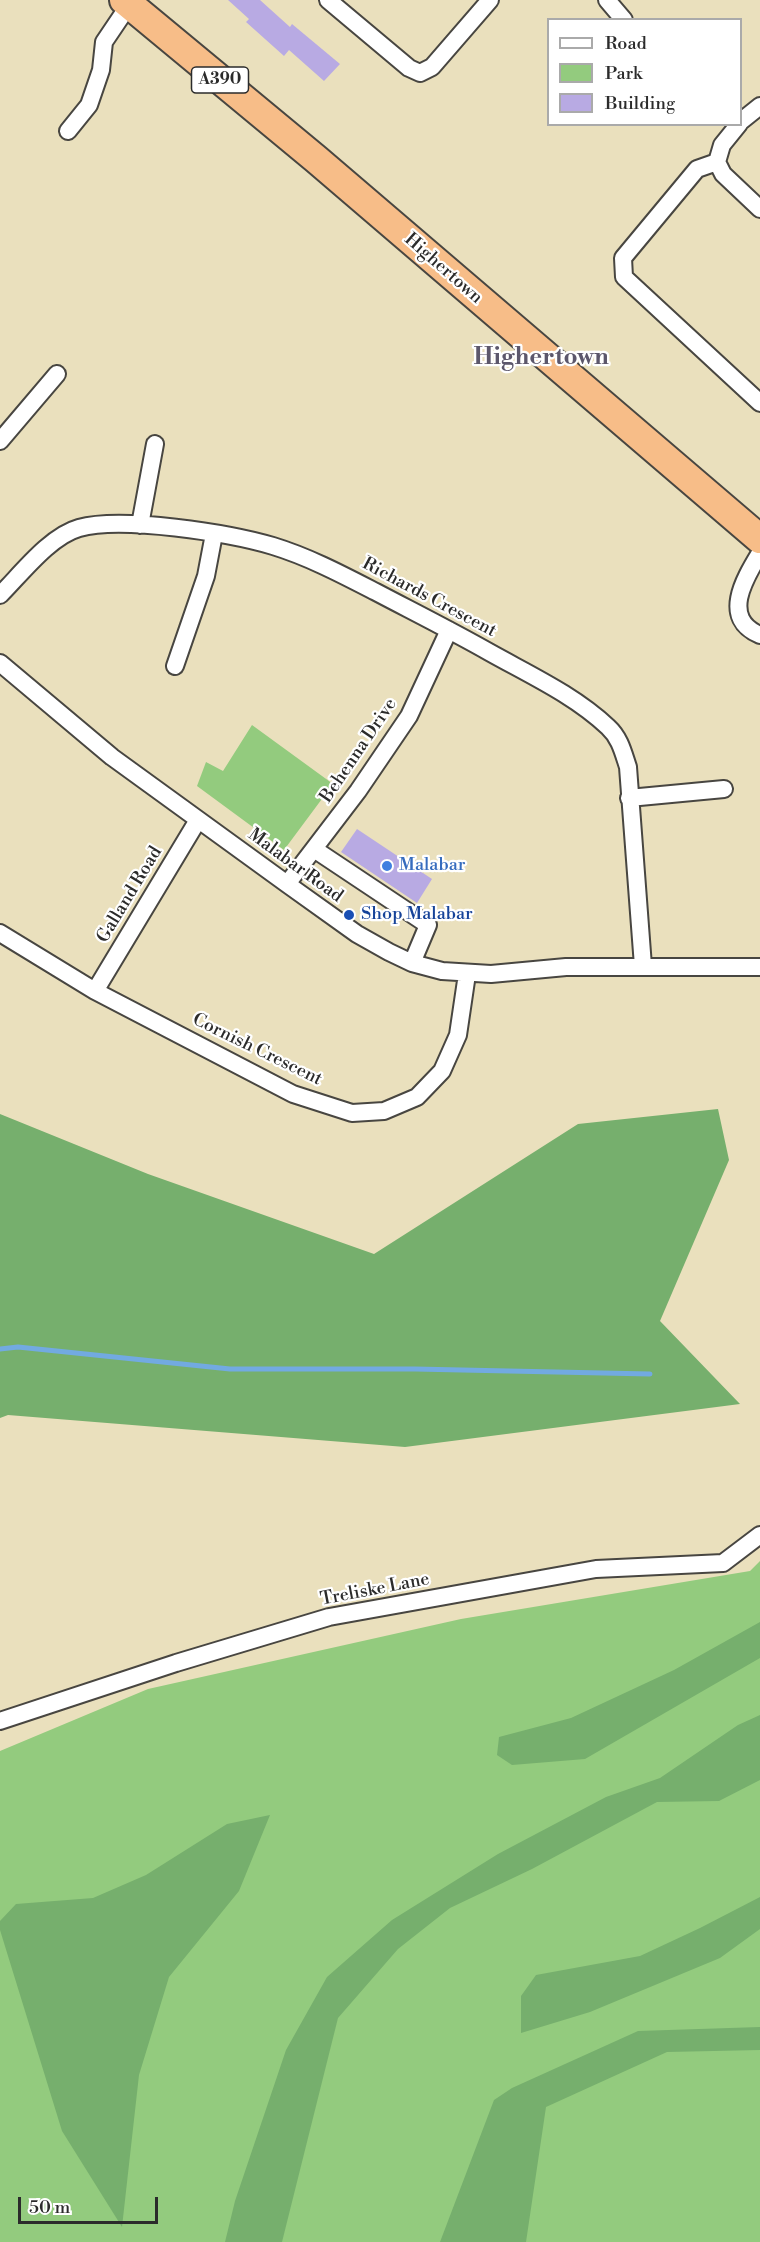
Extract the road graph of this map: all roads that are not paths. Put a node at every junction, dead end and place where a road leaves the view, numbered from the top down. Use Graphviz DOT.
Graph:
graph roads {
  1 [pos="328,0"];
  2 [pos="490,0"];
  3 [pos="607,0"];
  4 [pos="127,2"];
  5 [pos="622,18"];
  6 [pos="760,106"];
  7 [pos="742,121"];
  8 [pos="738,126"];
  9 [pos="68,131"];
  10 [pos="717,162"];
  11 [pos="760,209"];
  12 [pos="57,374"];
  13 [pos="760,403"];
  14 [pos="0,441"];
  15 [pos="155,444"];
  16 [pos="140,525"];
  17 [pos="214,534"];
  18 [pos="760,539"];
  19 [pos="760,553"];
  20 [pos="0,595"];
  21 [pos="449,630"];
  22 [pos="760,635"];
  23 [pos="0,663"];
  24 [pos="175,666"];
  25 [pos="724,789"];
  26 [pos="629,798"];
  27 [pos="198,820"];
  28 [pos="314,849"];
  29 [pos="287,884"];
  30 [pos="0,933"];
  31 [pos="412,963"];
  32 [pos="643,966"];
  33 [pos="760,967"];
  34 [pos="467,974"];
  35 [pos="95,991"];
  36 [pos="760,1535"];
  37 [pos="0,1721"];
  1 -- 2 [label="street"];
  3 -- 5 [label="street"];
  4 -- 9 [label="street"];
  4 -- 18 [label="highway, Highertown / A390"];
  6 -- 7 [label="street"];
  8 -- 10 [label="street"];
  10 -- 11 [label="street"];
  10 -- 13 [label="street"];
  12 -- 14 [label="street"];
  15 -- 16 [label="street"];
  16 -- 17 [label="street, Richards Crescent"];
  16 -- 20 [label="street, Richards Crescent"];
  17 -- 21 [label="street, Richards Crescent"];
  17 -- 24 [label="street"];
  19 -- 22 [label="street"];
  21 -- 26 [label="street, Richards Crescent"];
  21 -- 28 [label="street, Behenna Drive"];
  23 -- 27 [label="street, Malabar Road"];
  25 -- 26 [label="street"];
  26 -- 32 [label="street, Richards Crescent"];
  27 -- 29 [label="street, Malabar Road"];
  27 -- 35 [label="street, Galland Road"];
  28 -- 29 [label="street, Behenna Drive"];
  28 -- 31 [label="street"];
  29 -- 31 [label="street, Malabar Road"];
  30 -- 35 [label="street, Cornish Crescent"];
  31 -- 34 [label="street, Malabar Road"];
  32 -- 33 [label="street, Malabar Road"];
  32 -- 34 [label="street, Malabar Road"];
  34 -- 35 [label="street, Cornish Crescent"];
  36 -- 37 [label="street, Treliske Lane"];
}
